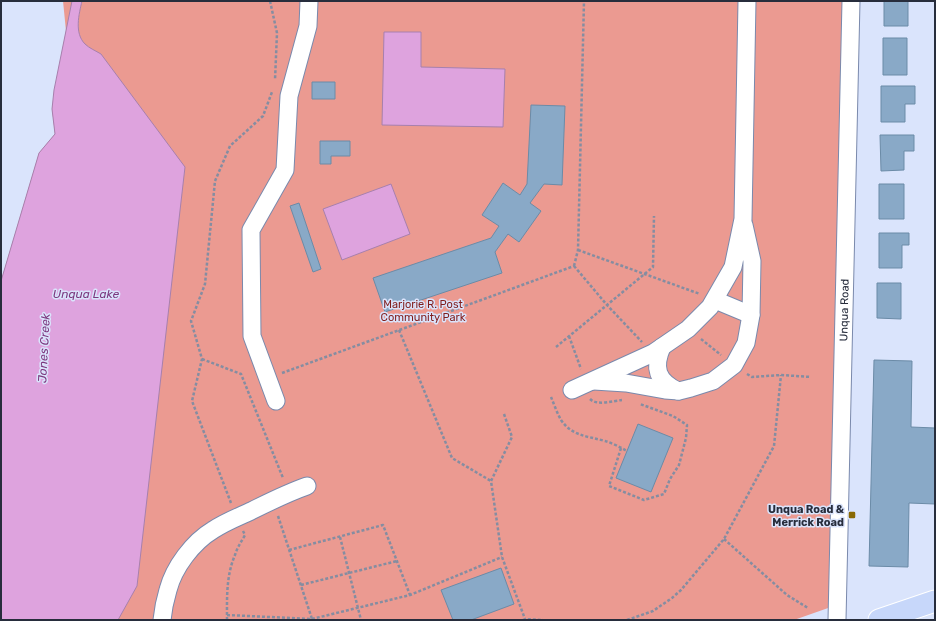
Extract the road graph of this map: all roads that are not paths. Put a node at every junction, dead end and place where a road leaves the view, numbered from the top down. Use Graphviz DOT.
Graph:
graph roads {
  1 [pos="309,1"];
  2 [pos="747,1"];
  3 [pos="851,1"];
  4 [pos="743,219"];
  5 [pos="715,300"];
  6 [pos="751,315"];
  7 [pos="657,350"];
  8 [pos="591,381"];
  9 [pos="572,390"];
  10 [pos="679,391"];
  11 [pos="276,401"];
  12 [pos="307,486"];
  13 [pos="935,601"];
  14 [pos="162,620"];
  15 [pos="837,620"];
  16 [pos="879,620"];
  1 -- 11 [label="street"];
  2 -- 4 [label="street"];
  3 -- 15 [label="street, Unqua Road"];
  4 -- 5 [label="street"];
  4 -- 6 [label="street"];
  5 -- 6 [label="street"];
  5 -- 7 [label="street"];
  6 -- 10 [label="street"];
  7 -- 8 [label="street"];
  7 -- 10 [label="street"];
  8 -- 9 [label="street"];
  8 -- 10 [label="street"];
  12 -- 14 [label="street"];
  13 -- 16 [label="main road"];
}
